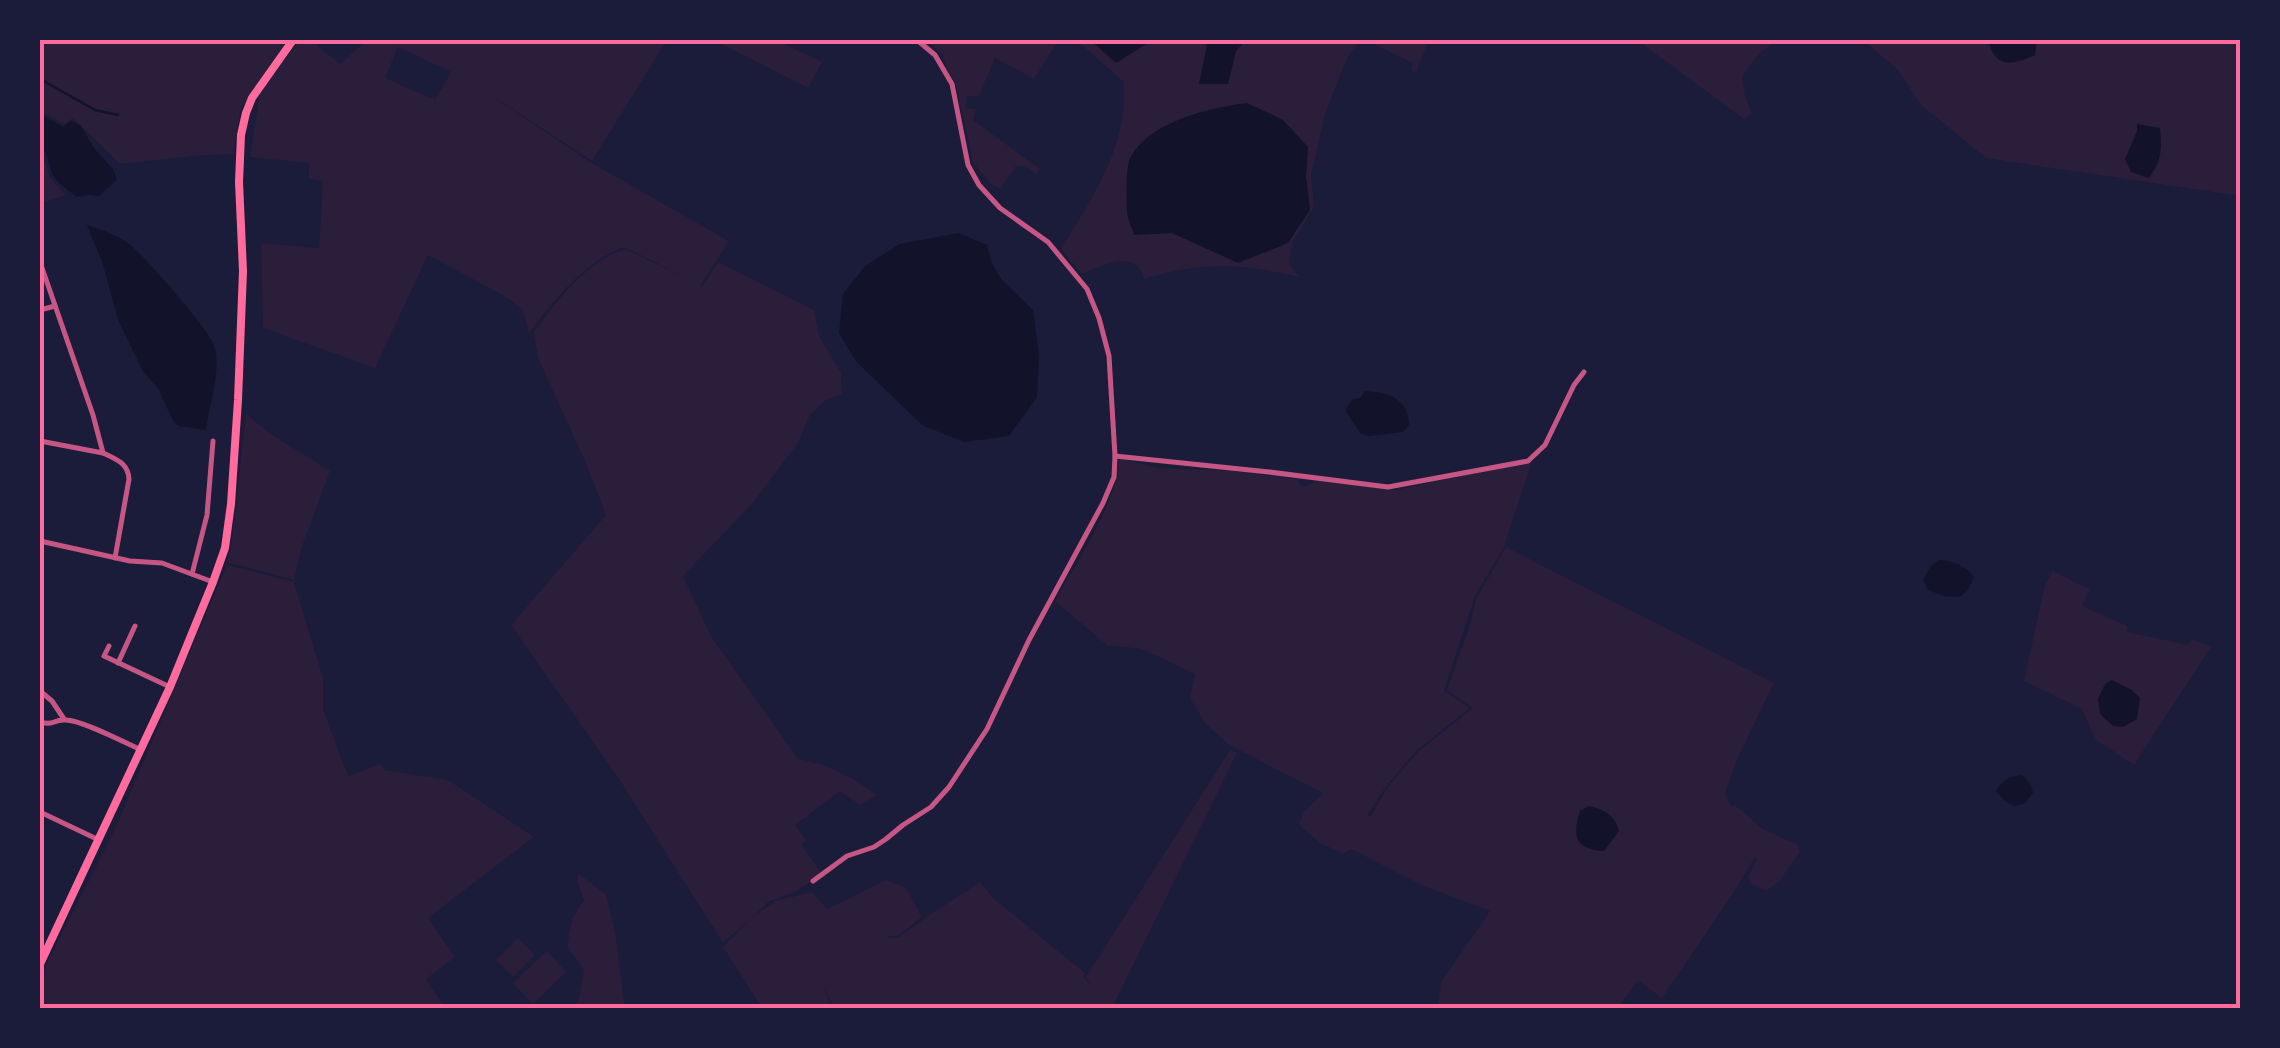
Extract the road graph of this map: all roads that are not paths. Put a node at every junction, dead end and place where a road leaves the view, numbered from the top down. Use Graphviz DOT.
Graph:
graph roads {
  1 [pos="293,40"];
  2 [pos="917,40"];
  3 [pos="40,262"];
  4 [pos="55,306"];
  5 [pos="40,310"];
  6 [pos="1584,372"];
  7 [pos="40,440"];
  8 [pos="214,441"];
  9 [pos="103,453"];
  10 [pos="1115,456"];
  11 [pos="40,541"];
  12 [pos="114,558"];
  13 [pos="192,574"];
  14 [pos="214,582"];
  15 [pos="135,626"];
  16 [pos="108,646"];
  17 [pos="118,663"];
  18 [pos="170,688"];
  19 [pos="40,691"];
  20 [pos="64,720"];
  21 [pos="40,722"];
  22 [pos="141,750"];
  23 [pos="40,812"];
  24 [pos="99,840"];
  25 [pos="814,881"];
  26 [pos="40,964"];
  1 -- 14 [label="main road"];
  2 -- 10 [label="street"];
  3 -- 4 [label="street"];
  4 -- 5 [label="street"];
  4 -- 9 [label="street"];
  6 -- 10 [label="street"];
  7 -- 9 [label="street"];
  8 -- 13 [label="street"];
  9 -- 12 [label="street"];
  10 -- 25 [label="street"];
  11 -- 12 [label="street"];
  12 -- 13 [label="street"];
  13 -- 14 [label="street"];
  14 -- 18 [label="main road"];
  15 -- 17 [label="street"];
  16 -- 17 [label="street"];
  17 -- 18 [label="street"];
  18 -- 22 [label="main road"];
  19 -- 20 [label="street"];
  20 -- 21 [label="street"];
  20 -- 22 [label="street"];
  22 -- 24 [label="main road"];
  23 -- 24 [label="street"];
  24 -- 26 [label="main road"];
}
